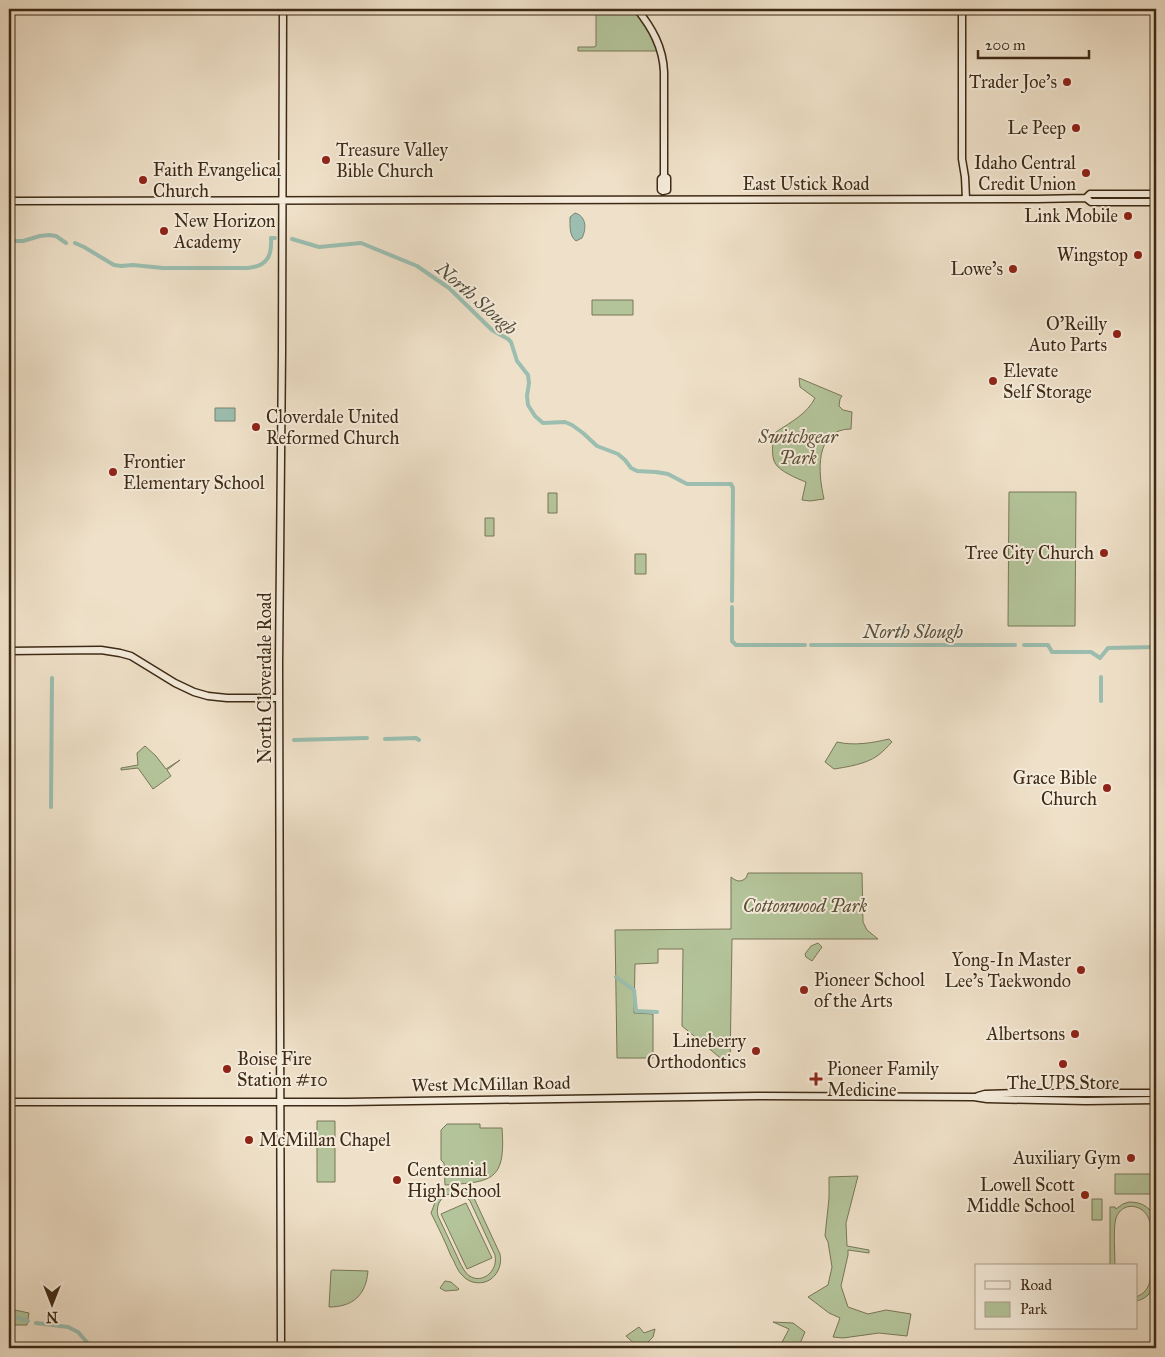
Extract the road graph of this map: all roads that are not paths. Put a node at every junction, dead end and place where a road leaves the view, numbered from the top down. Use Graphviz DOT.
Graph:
graph roads {
  1 [pos="283,9"];
  2 [pos="637,9"];
  3 [pos="962,9"];
  4 [pos="664,176"];
  5 [pos="1156,194"];
  6 [pos="1086,198"];
  7 [pos="966,199"];
  8 [pos="282,200"];
  9 [pos="9,202"];
  10 [pos="1156,202"];
  11 [pos="9,651"];
  12 [pos="279,698"];
  13 [pos="1156,1093"];
  14 [pos="988,1094"];
  15 [pos="974,1097"];
  16 [pos="1020,1099"];
  17 [pos="1156,1100"];
  18 [pos="9,1102"];
  19 [pos="281,1102"];
  20 [pos="281,1348"];
  1 -- 8 [label="main road, North Cloverdale Road"];
  2 -- 4 [label="main road"];
  3 -- 7 [label="main road"];
  5 -- 6 [label="main road, East Ustick Road"];
  6 -- 7 [label="main road, East Ustick Road"];
  6 -- 10 [label="main road, East Ustick Road"];
  7 -- 8 [label="main road, East Ustick Road"];
  8 -- 9 [label="main road, East Ustick Road"];
  8 -- 12 [label="main road, North Cloverdale Road"];
  11 -- 12 [label="main road"];
  12 -- 19 [label="main road, North Cloverdale Road"];
  13 -- 14 [label="main road, West McMillan Road"];
  14 -- 15 [label="main road, West McMillan Road"];
  14 -- 16 [label="main road"];
  15 -- 16 [label="main road, West McMillan Road"];
  15 -- 19 [label="main road, West McMillan Road"];
  16 -- 17 [label="main road, West McMillan Road"];
  18 -- 19 [label="main road, West McMillan Road"];
  19 -- 20 [label="main road, North Cloverdale Road"];
}
